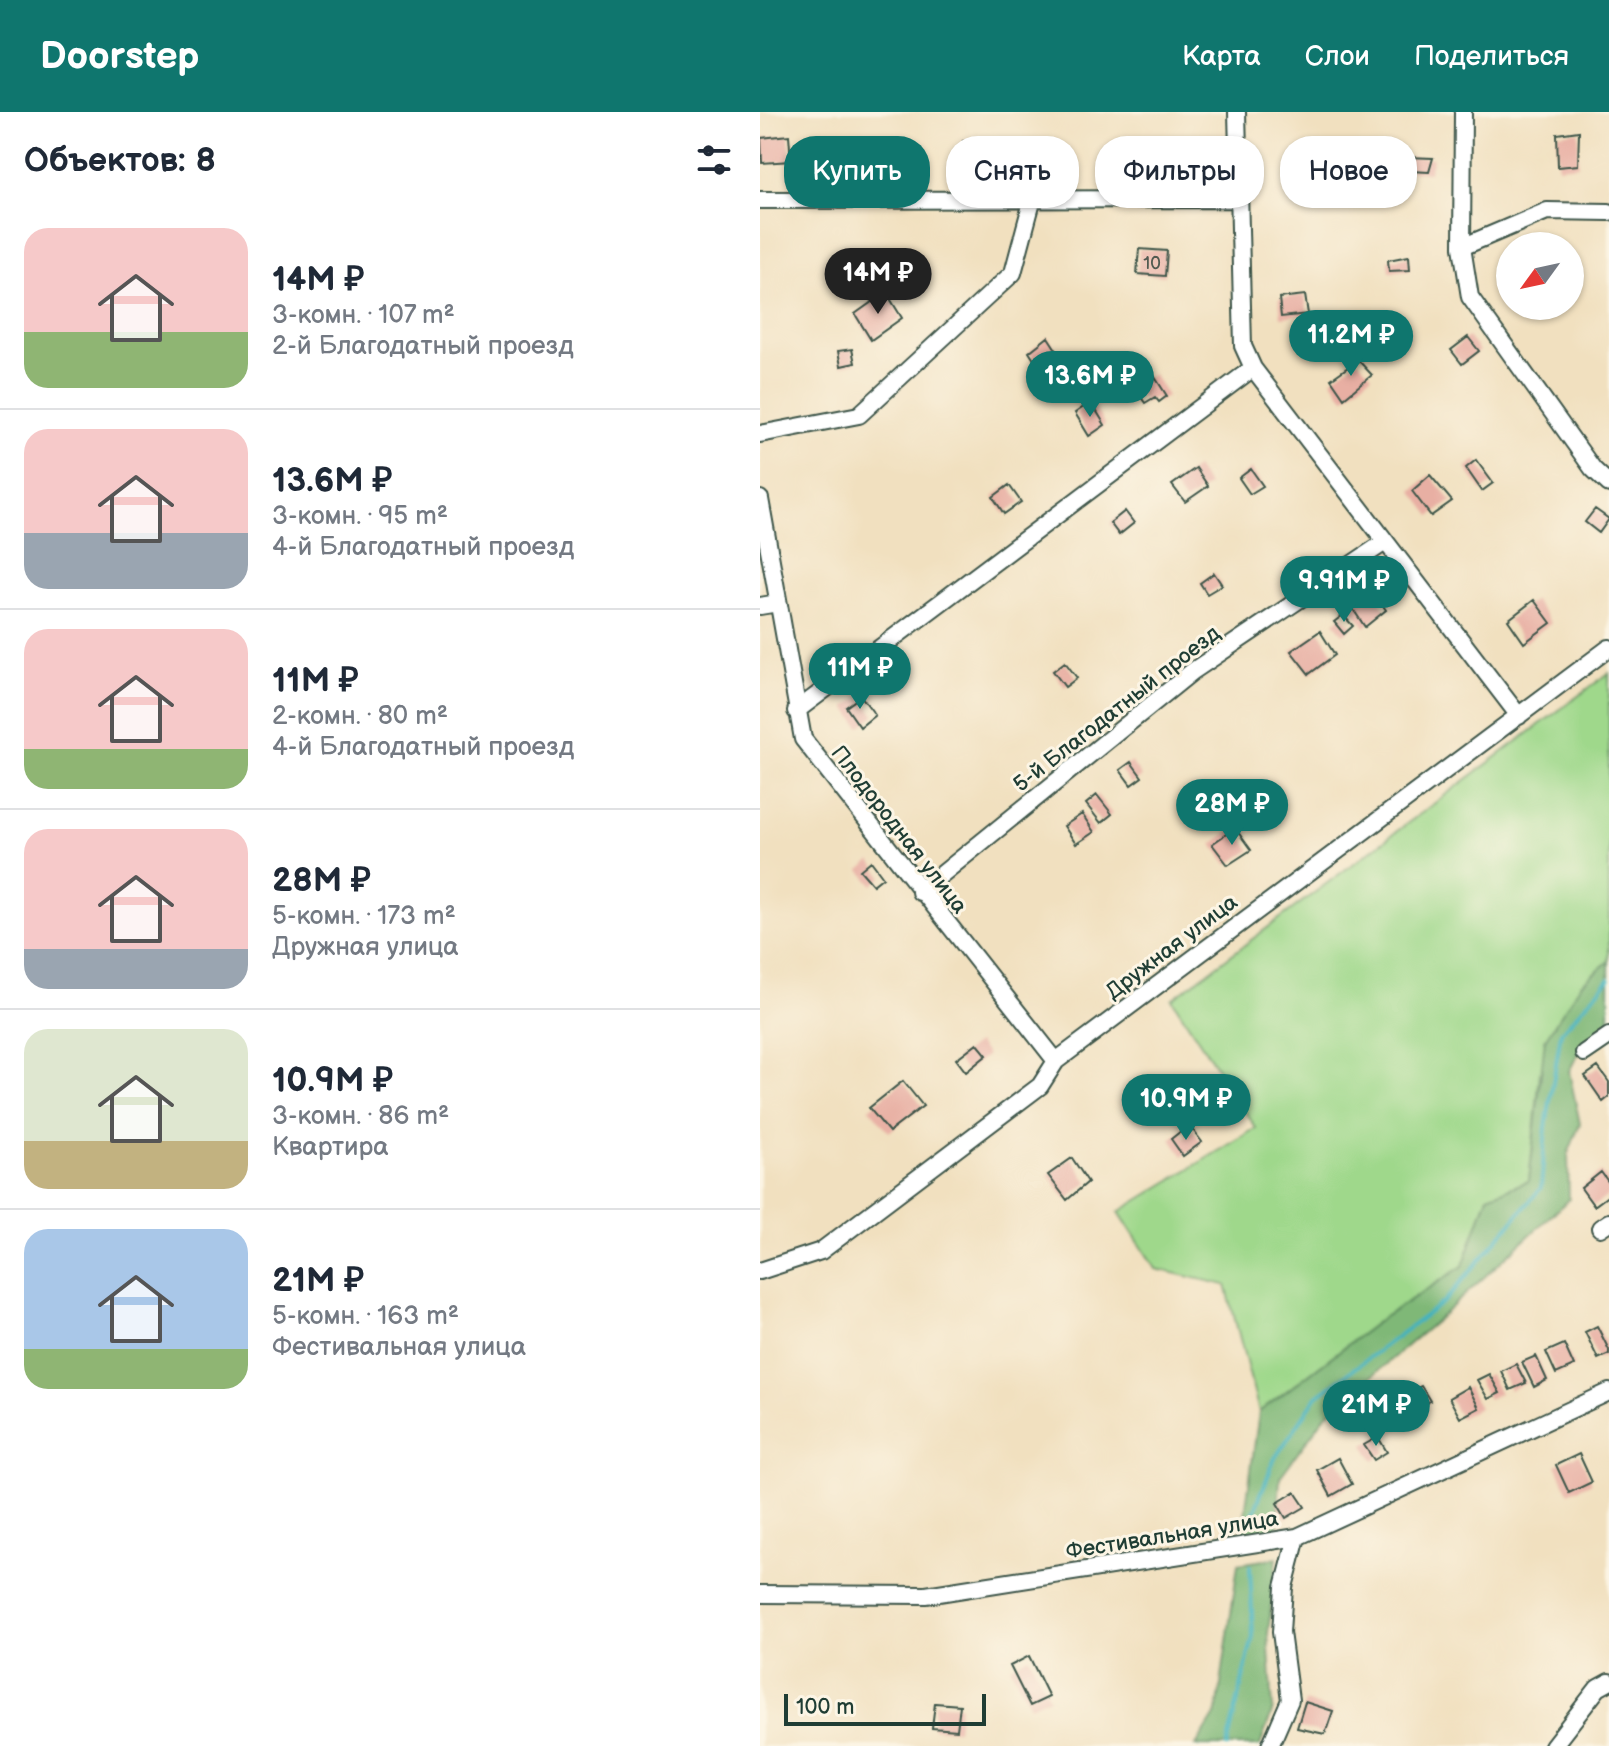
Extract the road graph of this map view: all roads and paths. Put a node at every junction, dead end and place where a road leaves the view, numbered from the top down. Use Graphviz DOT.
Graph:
graph roads {
  1 [pos="1237,112"];
  2 [pos="1463,112"];
  3 [pos="1237,136"];
  4 [pos="946,199"];
  5 [pos="760,200"];
  6 [pos="1030,208"];
  7 [pos="1237,208"];
  8 [pos="1609,212"];
  9 [pos="1462,247"];
  10 [pos="1253,368"];
  11 [pos="760,434"];
  12 [pos="1609,484"];
  13 [pos="760,499"];
  14 [pos="1385,542"];
  15 [pos="778,603"];
  16 [pos="760,606"];
  17 [pos="1609,648"];
  18 [pos="796,711"];
  19 [pos="1519,716"];
  20 [pos="920,892"];
  21 [pos="1609,1036"];
  22 [pos="1584,1053"];
  23 [pos="1056,1061"];
  24 [pos="760,1271"];
  25 [pos="1609,1392"];
  26 [pos="1297,1537"];
  27 [pos="760,1594"];
  28 [pos="1609,1682"];
  29 [pos="1270,1746"];
  30 [pos="1553,1746"];
  1 -- 3 [label="street"];
  2 -- 9 [label="street"];
  4 -- 5 [label="street"];
  6 -- 11 [label="street"];
  7 -- 10 [label="street"];
  8 -- 9 [label="street"];
  9 -- 12 [label="street"];
  10 -- 14 [label="street"];
  10 -- 18 [label="street"];
  13 -- 15 [label="street, Плодородная улица"];
  14 -- 19 [label="street"];
  14 -- 20 [label="street, 5-й Благодатный проезд"];
  15 -- 16 [label="street"];
  15 -- 18 [label="street, Плодородная улица"];
  17 -- 19 [label="street, Дружная улица"];
  18 -- 20 [label="street, Плодородная улица"];
  19 -- 23 [label="street, Дружная улица"];
  20 -- 23 [label="street, Плодородная улица"];
  21 -- 22 [label="street"];
  23 -- 24 [label="street, Дружная улица"];
  25 -- 26 [label="street, Фестивальная улица"];
  26 -- 27 [label="street, Фестивальная улица"];
  26 -- 29 [label="street"];
  28 -- 30 [label="street"];
}
